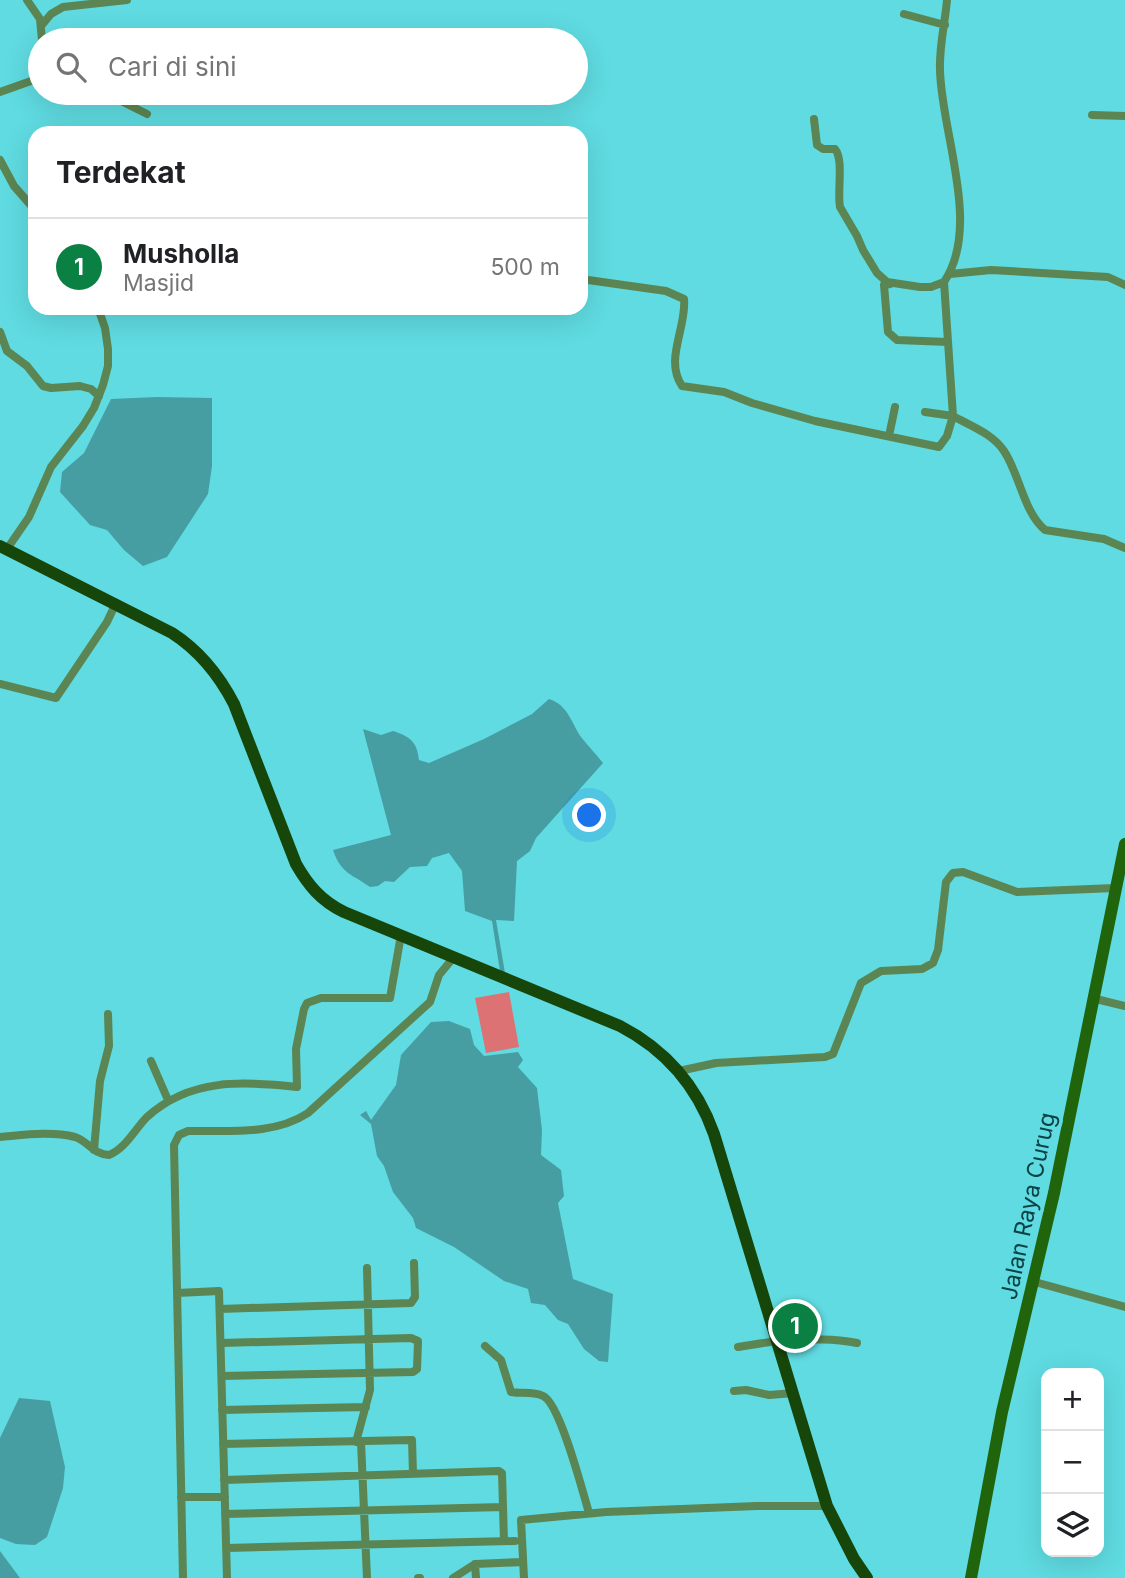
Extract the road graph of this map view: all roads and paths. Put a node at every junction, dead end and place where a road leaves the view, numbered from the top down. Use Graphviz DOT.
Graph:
graph roads {
  1 [pos="27,0"];
  2 [pos="127,0"];
  3 [pos="947,0"];
  4 [pos="904,14"];
  5 [pos="945,25"];
  6 [pos="41,26"];
  7 [pos="28,83"];
  8 [pos="0,92"];
  9 [pos="129,105"];
  10 [pos="147,114"];
  11 [pos="1092,115"];
  12 [pos="1125,116"];
  13 [pos="814,119"];
  14 [pos="0,160"];
  15 [pos="28,203"];
  16 [pos="947,278"];
  17 [pos="588,280"];
  18 [pos="890,284"];
  19 [pos="1125,285"];
  20 [pos="100,315"];
  21 [pos="0,332"];
  22 [pos="948,342"];
  23 [pos="99,396"];
  24 [pos="895,407"];
  25 [pos="925,411"];
  26 [pos="953,416"];
  27 [pos="889,436"];
  28 [pos="4,547"];
  29 [pos="1125,548"];
  30 [pos="116,603"];
  31 [pos="0,684"];
  32 [pos="1125,844"];
  33 [pos="1115,888"];
  34 [pos="401,935"];
  35 [pos="454,957"];
  36 [pos="1092,998"];
  37 [pos="1125,1006"];
  38 [pos="108,1014"];
  39 [pos="151,1061"];
  40 [pos="679,1071"];
  41 [pos="168,1100"];
  42 [pos="0,1137"];
  43 [pos="94,1150"];
  44 [pos="414,1263"];
  45 [pos="367,1268"];
  46 [pos="1035,1282"];
  47 [pos="177,1293"];
  48 [pos="368,1303"];
  49 [pos="1125,1307"];
  50 [pos="220,1309"];
  51 [pos="369,1339"];
  52 [pos="220,1343"];
  53 [pos="776,1343"];
  54 [pos="857,1343"];
  55 [pos="485,1346"];
  56 [pos="738,1347"];
  57 [pos="370,1373"];
  58 [pos="222,1376"];
  59 [pos="734,1391"];
  60 [pos="794,1393"];
  61 [pos="366,1407"];
  62 [pos="222,1410"];
  63 [pos="358,1442"];
  64 [pos="223,1444"];
  65 [pos="413,1474"];
  66 [pos="362,1475"];
  67 [pos="224,1479"];
  68 [pos="181,1497"];
  69 [pos="225,1497"];
  70 [pos="827,1506"];
  71 [pos="503,1507"];
  72 [pos="363,1511"];
  73 [pos="589,1513"];
  74 [pos="225,1514"];
  75 [pos="504,1541"];
  76 [pos="515,1541"];
  77 [pos="365,1545"];
  78 [pos="226,1548"];
  79 [pos="523,1562"];
  80 [pos="474,1564"];
  81 [pos="183,1578"];
  82 [pos="227,1578"];
  83 [pos="367,1578"];
  84 [pos="453,1578"];
  85 [pos="476,1578"];
  86 [pos="524,1578"];
  87 [pos="867,1578"];
  88 [pos="971,1578"];
  1 -- 6 [label="street"];
  2 -- 6 [label="street"];
  3 -- 5 [label="street"];
  4 -- 5 [label="street"];
  5 -- 16 [label="street"];
  7 -- 8 [label="street"];
  9 -- 10 [label="street"];
  11 -- 12 [label="street"];
  13 -- 18 [label="street"];
  14 -- 15 [label="street"];
  16 -- 18 [label="street"];
  16 -- 19 [label="street"];
  16 -- 22 [label="street"];
  17 -- 27 [label="street"];
  18 -- 22 [label="street"];
  20 -- 23 [label="street"];
  21 -- 23 [label="street"];
  22 -- 26 [label="street"];
  23 -- 28 [label="street"];
  24 -- 27 [label="street"];
  25 -- 26 [label="street"];
  26 -- 27 [label="street"];
  26 -- 29 [label="street"];
  28 -- 30 [label="main road"];
  30 -- 31 [label="street"];
  30 -- 34 [label="main road"];
  32 -- 33 [label="street, Jalan Raya Curug"];
  33 -- 36 [label="street, Jalan Raya Curug"];
  33 -- 40 [label="street"];
  34 -- 35 [label="main road"];
  34 -- 41 [label="street"];
  35 -- 40 [label="main road"];
  35 -- 47 [label="street"];
  36 -- 37 [label="street"];
  36 -- 46 [label="street, Jalan Raya Curug"];
  38 -- 43 [label="street"];
  39 -- 41 [label="street"];
  40 -- 53 [label="main road"];
  41 -- 43 [label="street"];
  42 -- 43 [label="street"];
  44 -- 48 [label="street"];
  45 -- 48 [label="street"];
  46 -- 49 [label="street"];
  46 -- 88 [label="street, Jalan Raya Curug"];
  47 -- 50 [label="street"];
  47 -- 68 [label="street"];
  48 -- 50 [label="street"];
  48 -- 51 [label="street"];
  50 -- 52 [label="street"];
  51 -- 52 [label="street"];
  51 -- 57 [label="street"];
  51 -- 57 [label="street"];
  52 -- 58 [label="street"];
  53 -- 54 [label="street"];
  53 -- 56 [label="street"];
  53 -- 60 [label="main road"];
  55 -- 73 [label="street"];
  57 -- 58 [label="street"];
  57 -- 61 [label="street"];
  58 -- 62 [label="street"];
  59 -- 60 [label="street"];
  60 -- 70 [label="main road"];
  61 -- 62 [label="street"];
  61 -- 63 [label="street"];
  62 -- 64 [label="street"];
  63 -- 64 [label="street"];
  63 -- 65 [label="street"];
  63 -- 66 [label="street"];
  64 -- 67 [label="street"];
  65 -- 66 [label="street"];
  65 -- 71 [label="street"];
  66 -- 67 [label="street"];
  66 -- 72 [label="street"];
  67 -- 69 [label="street"];
  68 -- 69 [label="street"];
  68 -- 81 [label="street"];
  69 -- 74 [label="street"];
  70 -- 73 [label="street"];
  70 -- 87 [label="main road"];
  71 -- 72 [label="street"];
  71 -- 75 [label="street"];
  72 -- 74 [label="street"];
  72 -- 77 [label="street"];
  73 -- 79 [label="street"];
  74 -- 78 [label="street"];
  75 -- 76 [label="street"];
  75 -- 77 [label="street"];
  77 -- 78 [label="street"];
  77 -- 83 [label="street"];
  78 -- 82 [label="street"];
  79 -- 80 [label="street"];
  79 -- 86 [label="street"];
  80 -- 84 [label="street"];
  80 -- 85 [label="street"];
}
